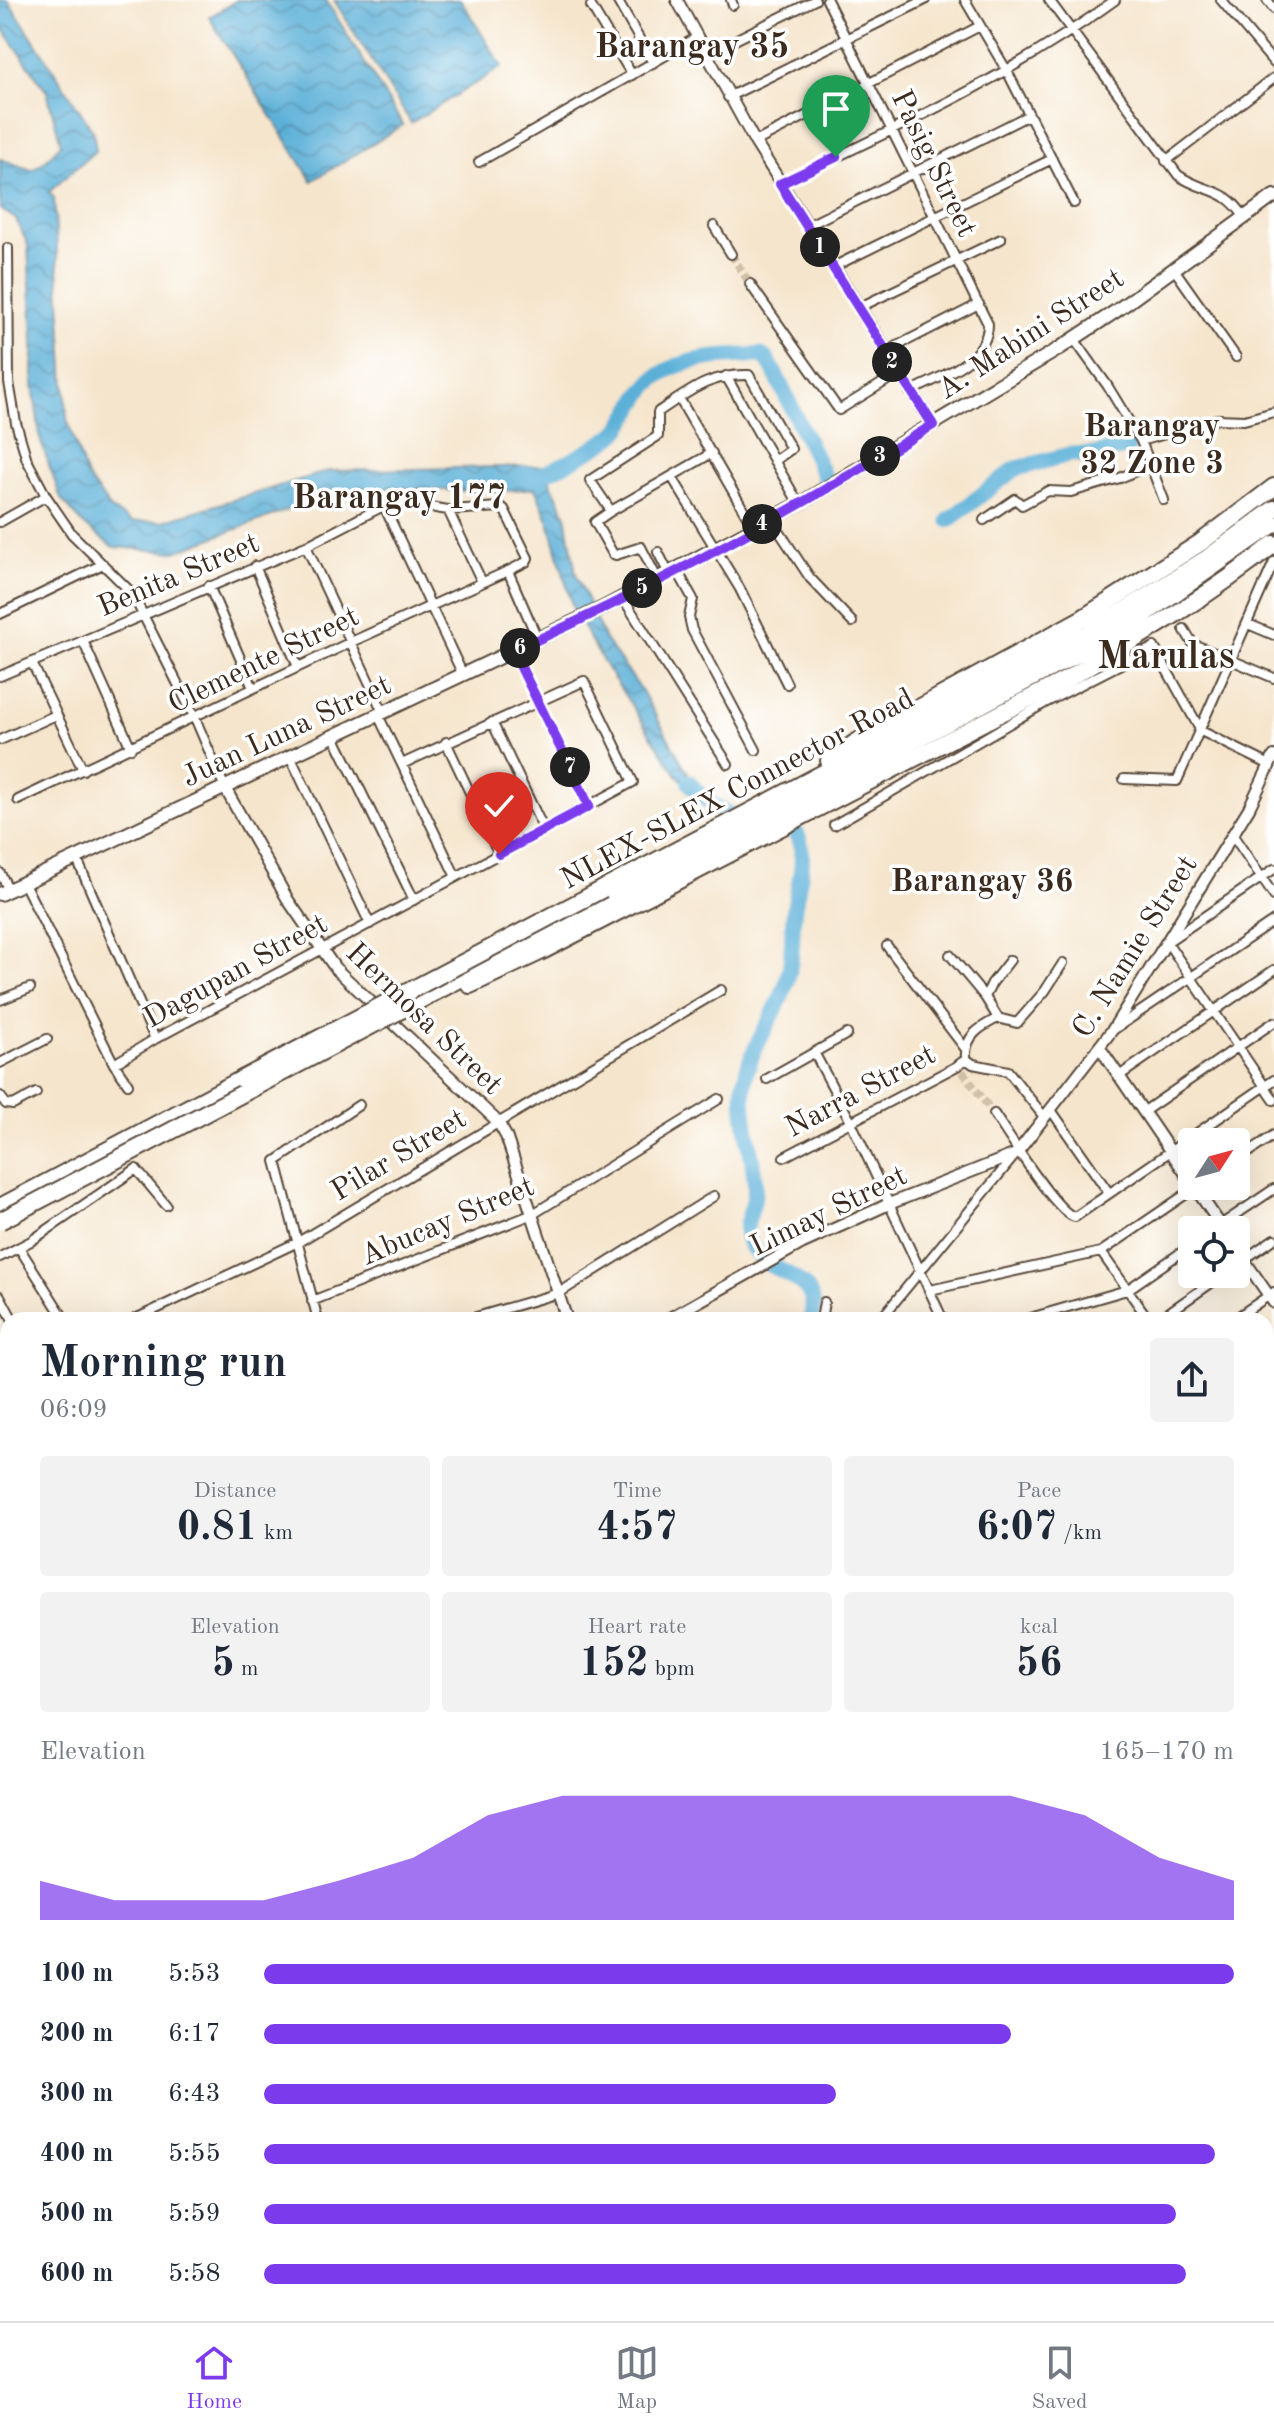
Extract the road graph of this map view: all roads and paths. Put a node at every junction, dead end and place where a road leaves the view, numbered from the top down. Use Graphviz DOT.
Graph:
graph roads {
  1 [pos="617,0"];
  2 [pos="677,0"];
  3 [pos="815,0"];
  4 [pos="827,0"];
  5 [pos="925,0"];
  6 [pos="965,0"];
  7 [pos="1049,0"];
  8 [pos="1096,0"];
  9 [pos="1115,0"];
  10 [pos="1221,0"];
  11 [pos="1267,0"];
  12 [pos="591,6"];
  13 [pos="1102,9"];
  14 [pos="1274,9"];
  15 [pos="980,26"];
  16 [pos="1071,30"];
  17 [pos="696,38"];
  18 [pos="846,40"];
  19 [pos="705,55"];
  20 [pos="653,63"];
  21 [pos="1274,63"];
  22 [pos="1007,71"];
  23 [pos="632,75"];
  24 [pos="1274,78"];
  25 [pos="869,84"];
  26 [pos="728,97"];
  27 [pos="1029,115"];
  28 [pos="892,131"];
  29 [pos="755,142"];
  30 [pos="1052,159"];
  31 [pos="1166,161"];
  32 [pos="479,162"];
  33 [pos="914,173"];
  34 [pos="780,184"];
  35 [pos="1274,196"];
  36 [pos="1074,203"];
  37 [pos="937,217"];
  38 [pos="1245,218"];
  39 [pos="714,226"];
  40 [pos="807,226"];
  41 [pos="1001,239"];
  42 [pos="8,248"];
  43 [pos="731,254"];
  44 [pos="956,260"];
  45 [pos="833,267"];
  46 [pos="1174,269"];
  47 [pos="750,284"];
  48 [pos="979,304"];
  49 [pos="858,308"];
  50 [pos="1074,339"];
  51 [pos="885,352"];
  52 [pos="1236,357"];
  53 [pos="899,373"];
  54 [pos="726,376"];
  55 [pos="910,392"];
  56 [pos="679,398"];
  57 [pos="1274,412"];
  58 [pos="933,425"];
  59 [pos="1141,441"];
  60 [pos="712,453"];
  61 [pos="774,461"];
  62 [pos="1149,465"];
  63 [pos="672,477"];
  64 [pos="1274,487"];
  65 [pos="46,496"];
  66 [pos="1164,500"];
  67 [pos="799,504"];
  68 [pos="384,506"];
  69 [pos="1274,509"];
  70 [pos="448,510"];
  71 [pos="611,511"];
  72 [pos="771,519"];
  73 [pos="984,520"];
  74 [pos="0,522"];
  75 [pos="1274,524"];
  76 [pos="754,528"];
  77 [pos="1274,544"];
  78 [pos="306,546"];
  79 [pos="715,550"];
  80 [pos="658,552"];
  81 [pos="528,560"];
  82 [pos="1274,562"];
  83 [pos="103,564"];
  84 [pos="255,566"];
  85 [pos="508,571"];
  86 [pos="668,575"];
  87 [pos="482,582"];
  88 [pos="209,586"];
  89 [pos="1264,587"];
  90 [pos="1274,591"];
  91 [pos="623,598"];
  92 [pos="430,607"];
  93 [pos="594,612"];
  94 [pos="0,614"];
  95 [pos="143,614"];
  96 [pos="852,622"];
  97 [pos="1248,624"];
  98 [pos="1184,629"];
  99 [pos="1274,635"];
  100 [pos="538,640"];
  101 [pos="83,641"];
  102 [pos="349,643"];
  103 [pos="513,651"];
  104 [pos="1232,660"];
  105 [pos="32,663"];
  106 [pos="298,667"];
  107 [pos="463,675"];
  108 [pos="0,676"];
  109 [pos="1274,678"];
  110 [pos="787,684"];
  111 [pos="253,688"];
  112 [pos="538,702"];
  113 [pos="380,714"];
  114 [pos="56,715"];
  115 [pos="195,718"];
  116 [pos="492,722"];
  117 [pos="1201,731"];
  118 [pos="334,736"];
  119 [pos="0,740"];
  120 [pos="446,742"];
  121 [pos="131,748"];
  122 [pos="756,750"];
  123 [pos="290,756"];
  124 [pos="1272,760"];
  125 [pos="402,764"];
  126 [pos="728,764"];
  127 [pos="83,770"];
  128 [pos="1124,779"];
  129 [pos="225,788"];
  130 [pos="789,791"];
  131 [pos="18,800"];
  132 [pos="589,806"];
  133 [pos="834,825"];
  134 [pos="544,830"];
  135 [pos="1232,834"];
  136 [pos="499,854"];
  137 [pos="76,857"];
  138 [pos="1274,869"];
  139 [pos="0,873"];
  140 [pos="456,877"];
  141 [pos="1262,878"];
  142 [pos="24,883"];
  143 [pos="5,892"];
  144 [pos="1274,896"];
  145 [pos="414,900"];
  146 [pos="1274,921"];
  147 [pos="370,924"];
  148 [pos="1167,942"];
  149 [pos="887,946"];
  150 [pos="322,950"];
  151 [pos="950,955"];
  152 [pos="1010,960"];
  153 [pos="1063,963"];
  154 [pos="1274,970"];
  155 [pos="1190,977"];
  156 [pos="30,988"];
  157 [pos="721,990"];
  158 [pos="985,997"];
  159 [pos="0,1000"];
  160 [pos="403,1009"];
  161 [pos="1214,1011"];
  162 [pos="998,1018"];
  163 [pos="1274,1022"];
  164 [pos="1113,1029"];
  165 [pos="847,1034"];
  166 [pos="47,1039"];
  167 [pos="155,1039"];
  168 [pos="1238,1046"];
  169 [pos="965,1048"];
  170 [pos="1100,1048"];
  171 [pos="815,1054"];
  172 [pos="966,1059"];
  173 [pos="0,1063"];
  174 [pos="114,1064"];
  175 [pos="1119,1076"];
  176 [pos="767,1079"];
  177 [pos="1274,1080"];
  178 [pos="128,1084"];
  179 [pos="1265,1086"];
  180 [pos="36,1093"];
  181 [pos="0,1096"];
  182 [pos="719,1099"];
  183 [pos="1274,1100"];
  184 [pos="359,1105"];
  185 [pos="1143,1112"];
  186 [pos="994,1114"];
  187 [pos="1048,1114"];
  188 [pos="498,1122"];
  189 [pos="851,1122"];
  190 [pos="1274,1135"];
  191 [pos="1170,1151"];
  192 [pos="1250,1151"];
  193 [pos="1018,1152"];
  194 [pos="784,1157"];
  195 [pos="1178,1162"];
  196 [pos="1274,1189"];
  197 [pos="1109,1193"];
  198 [pos="714,1196"];
  199 [pos="1178,1198"];
  200 [pos="889,1204"];
  201 [pos="166,1205"];
  202 [pos="0,1207"];
  203 [pos="533,1214"];
  204 [pos="1236,1216"];
  205 [pos="0,1221"];
  206 [pos="1274,1239"];
  207 [pos="297,1243"];
  208 [pos="20,1249"];
  209 [pos="1101,1252"];
  210 [pos="1178,1255"];
  211 [pos="1250,1255"];
  212 [pos="0,1257"];
  213 [pos="920,1271"];
  214 [pos="1250,1273"];
  215 [pos="1204,1288"];
  216 [pos="930,1290"];
  217 [pos="1127,1290"];
  218 [pos="559,1293"];
  219 [pos="1272,1297"];
  220 [pos="312,1301"];
  221 [pos="824,1302"];
  222 [pos="60,1312"];
  223 [pos="150,1312"];
  224 [pos="315,1312"];
  225 [pos="494,1312"];
  226 [pos="565,1312"];
  227 [pos="680,1312"];
  228 [pos="822,1312"];
  229 [pos="887,1312"];
  230 [pos="940,1312"];
  231 [pos="1051,1312"];
  232 [pos="1143,1312"];
  233 [pos="1169,1312"];
  234 [pos="1247,1312"];
  1 -- 20 [label="street"];
  2 -- 17 [label="street"];
  3 -- 19 [label="street"];
  4 -- 18 [label="street, Pasig Street"];
  5 -- 18 [label="street"];
  6 -- 15 [label="street"];
  7 -- 16 [label="street"];
  8 -- 13 [label="street"];
  9 -- 13 [label="street"];
  10 -- 21 [label="street"];
  11 -- 14 [label="street"];
  12 -- 23 [label="street"];
  13 -- 16 [label="street"];
  15 -- 22 [label="street"];
  15 -- 25 [label="street"];
  16 -- 22 [label="street"];
  16 -- 31 [label="street"];
  17 -- 19 [label="street"];
  17 -- 20 [label="street"];
  18 -- 25 [label="street, Pasig Street"];
  18 -- 26 [label="street"];
  19 -- 26 [label="street"];
  20 -- 23 [label="street"];
  22 -- 27 [label="street"];
  22 -- 28 [label="street"];
  23 -- 32 [label="street"];
  24 -- 31 [label="street"];
  25 -- 28 [label="street, Pasig Street"];
  25 -- 29 [label="street"];
  26 -- 29 [label="street"];
  27 -- 30 [label="street"];
  27 -- 33 [label="street"];
  28 -- 33 [label="street, Pasig Street"];
  28 -- 34 [label="street"];
  29 -- 34 [label="street"];
  30 -- 36 [label="street"];
  30 -- 37 [label="street"];
  31 -- 38 [label="street"];
  33 -- 37 [label="street, Pasig Street"];
  33 -- 40 [label="street"];
  34 -- 40 [label="street"];
  35 -- 38 [label="main road, A. Mabini Street"];
  37 -- 44 [label="street, Pasig Street"];
  37 -- 45 [label="street"];
  38 -- 46 [label="main road, A. Mabini Street"];
  39 -- 43 [label="street"];
  40 -- 45 [label="street"];
  41 -- 44 [label="street"];
  42 -- 65 [label="street, Hermosa Street"];
  44 -- 48 [label="street, Pasig Street"];
  44 -- 49 [label="street"];
  45 -- 49 [label="street"];
  46 -- 50 [label="main road, A. Mabini Street"];
  46 -- 52 [label="street"];
  47 -- 53 [label="street"];
  48 -- 51 [label="street"];
  48 -- 55 [label="street"];
  49 -- 51 [label="street"];
  50 -- 58 [label="main road, A. Mabini Street"];
  50 -- 59 [label="street"];
  51 -- 53 [label="street"];
  53 -- 55 [label="street"];
  54 -- 56 [label="street"];
  54 -- 61 [label="street"];
  54 -- 61 [label="street"];
  55 -- 58 [label="street"];
  56 -- 60 [label="street"];
  56 -- 71 [label="street"];
  57 -- 59 [label="street"];
  58 -- 67 [label="main road, A. Mabini Street"];
  59 -- 62 [label="street"];
  60 -- 63 [label="street"];
  60 -- 76 [label="street"];
  61 -- 67 [label="street"];
  62 -- 66 [label="street"];
  62 -- 73 [label="street"];
  63 -- 71 [label="street"];
  63 -- 79 [label="street"];
  64 -- 130 [label="highway"];
  65 -- 74 [label="street"];
  65 -- 83 [label="street, Hermosa Street"];
  67 -- 72 [label="main road, A. Mabini Street"];
  68 -- 70 [label="street, Benita Street"];
  68 -- 78 [label="street, Benita Street"];
  68 -- 92 [label="street"];
  69 -- 130 [label="highway, NLEX-SLEX Connector Road"];
  70 -- 81 [label="street, Benita Street"];
  70 -- 87 [label="street"];
  71 -- 86 [label="street"];
  72 -- 76 [label="main road, A. Mabini Street"];
  72 -- 96 [label="street"];
  75 -- 160 [label="highway, NLEX-SLEX Connector Road"];
  76 -- 79 [label="main road, A. Mabini Street"];
  77 -- 160 [label="highway"];
  78 -- 84 [label="street, Benita Street"];
  78 -- 102 [label="street"];
  79 -- 86 [label="main road, A. Mabini Street"];
  79 -- 110 [label="street"];
  80 -- 86 [label="street"];
  81 -- 85 [label="street, Clemente Street"];
  82 -- 89 [label="street"];
  83 -- 94 [label="street"];
  83 -- 95 [label="street, Hermosa Street"];
  84 -- 88 [label="street, Benita Street"];
  84 -- 106 [label="street"];
  85 -- 87 [label="street, Clemente Street"];
  85 -- 100 [label="street"];
  86 -- 91 [label="main road, A. Mabini Street"];
  86 -- 122 [label="street"];
  87 -- 92 [label="street, Clemente Street"];
  88 -- 95 [label="street, Benita Street"];
  88 -- 111 [label="street"];
  89 -- 90 [label="street"];
  89 -- 97 [label="street"];
  91 -- 93 [label="main road, A. Mabini Street"];
  91 -- 126 [label="street"];
  92 -- 102 [label="street, Clemente Street"];
  92 -- 107 [label="street"];
  93 -- 100 [label="main road, Juan Luna Street"];
  95 -- 101 [label="street, Benita Street"];
  95 -- 115 [label="street, Hermosa Street"];
  97 -- 99 [label="street"];
  97 -- 104 [label="street"];
  98 -- 104 [label="street"];
  100 -- 103 [label="main road, Juan Luna Street"];
  101 -- 105 [label="street, Benita Street"];
  101 -- 121 [label="street"];
  102 -- 106 [label="street, Clemente Street"];
  102 -- 113 [label="street"];
  103 -- 107 [label="main road, Juan Luna Street"];
  103 -- 112 [label="street"];
  104 -- 109 [label="street"];
  104 -- 117 [label="street"];
  105 -- 108 [label="street, Benita Street"];
  105 -- 114 [label="street"];
  106 -- 111 [label="street, Clemente Street"];
  107 -- 113 [label="main road, Juan Luna Street"];
  111 -- 115 [label="street, Clemente Street"];
  112 -- 116 [label="street"];
  112 -- 132 [label="street"];
  112 -- 132 [label="street, Dagupan Street"];
  113 -- 118 [label="main road, Juan Luna Street"];
  113 -- 125 [label="street"];
  114 -- 119 [label="street"];
  114 -- 127 [label="street"];
  115 -- 121 [label="street, Clemente Street"];
  115 -- 129 [label="street, Hermosa Street"];
  116 -- 120 [label="street"];
  116 -- 134 [label="street"];
  117 -- 124 [label="street"];
  117 -- 128 [label="street"];
  117 -- 133 [label="street"];
  118 -- 123 [label="main road, Juan Luna Street"];
  118 -- 145 [label="street"];
  120 -- 125 [label="street"];
  120 -- 136 [label="street"];
  121 -- 127 [label="street, Clemente Street"];
  123 -- 129 [label="main road, Juan Luna Street"];
  123 -- 147 [label="street"];
  124 -- 135 [label="street, C. Namie Street"];
  125 -- 140 [label="street"];
  127 -- 131 [label="street, Clemente Street"];
  129 -- 137 [label="main road, Juan Luna Street"];
  129 -- 150 [label="street, Hermosa Street"];
  130 -- 202 [label="highway, NLEX-SLEX Connector Road, bridge"];
  132 -- 134 [label="street, Dagupan Street"];
  134 -- 136 [label="street, Dagupan Street"];
  135 -- 141 [label="street"];
  135 -- 148 [label="street, C. Namie Street"];
  136 -- 140 [label="street, Dagupan Street"];
  137 -- 142 [label="main road, Juan Luna Street"];
  137 -- 167 [label="street"];
  138 -- 141 [label="street"];
  139 -- 143 [label="street"];
  140 -- 145 [label="street, Dagupan Street"];
  141 -- 144 [label="street"];
  141 -- 148 [label="street"];
  142 -- 143 [label="main road, Juan Luna Street"];
  142 -- 174 [label="street"];
  145 -- 147 [label="street, Dagupan Street"];
  146 -- 155 [label="street"];
  147 -- 150 [label="street, Dagupan Street"];
  148 -- 155 [label="street"];
  148 -- 164 [label="street, C. Namie Street"];
  149 -- 169 [label="street"];
  150 -- 167 [label="street, Dagupan Street"];
  150 -- 188 [label="street, Hermosa Street"];
  151 -- 158 [label="street"];
  152 -- 158 [label="street"];
  153 -- 162 [label="street"];
  154 -- 161 [label="street"];
  155 -- 161 [label="street"];
  155 -- 164 [label="street"];
  156 -- 159 [label="street"];
  157 -- 188 [label="street, Pilar Street"];
  158 -- 162 [label="street"];
  160 -- 205 [label="highway, NLEX-SLEX Connector Road, bridge"];
  161 -- 168 [label="street"];
  161 -- 175 [label="street"];
  162 -- 169 [label="street"];
  163 -- 168 [label="street"];
  164 -- 170 [label="street, C. Namie Street"];
  165 -- 171 [label="street"];
  166 -- 173 [label="street"];
  167 -- 174 [label="street, Dagupan Street"];
  168 -- 179 [label="street"];
  168 -- 185 [label="street"];
  169 -- 172 [label="street"];
  170 -- 175 [label="street"];
  170 -- 187 [label="street, C. Namie Street"];
  171 -- 176 [label="street"];
  171 -- 189 [label="street"];
  172 -- 187 [label="street"];
  172 -- 189 [label="street, Narra Street"];
  174 -- 178 [label="street"];
  175 -- 185 [label="street"];
  177 -- 179 [label="street"];
  179 -- 183 [label="street"];
  179 -- 191 [label="street"];
  180 -- 181 [label="street"];
  182 -- 203 [label="street, Abucay Street"];
  184 -- 207 [label="street"];
  185 -- 191 [label="street"];
  186 -- 193 [label="street"];
  187 -- 193 [label="street, C. Namie Street"];
  187 -- 197 [label="street"];
  188 -- 203 [label="street, Hermosa Street"];
  188 -- 207 [label="street, Pilar Street"];
  189 -- 194 [label="street, Narra Street"];
  189 -- 200 [label="street"];
  190 -- 192 [label="street"];
  191 -- 195 [label="street"];
  191 -- 197 [label="street"];
  193 -- 197 [label="street"];
  193 -- 200 [label="street, Limay Street"];
  193 -- 213 [label="street"];
  196 -- 204 [label="street"];
  198 -- 218 [label="street"];
  199 -- 209 [label="street"];
  200 -- 213 [label="street"];
  200 -- 227 [label="street, Limay Street"];
  201 -- 208 [label="street"];
  203 -- 218 [label="street, Hermosa Street"];
  203 -- 220 [label="street, Abucay Street"];
  206 -- 211 [label="street"];
  207 -- 220 [label="street"];
  207 -- 223 [label="street, Pilar Street"];
  208 -- 212 [label="street"];
  208 -- 222 [label="street"];
  209 -- 216 [label="street"];
  209 -- 217 [label="street"];
  210 -- 217 [label="street"];
  213 -- 216 [label="street"];
  213 -- 229 [label="street"];
  214 -- 219 [label="street"];
  215 -- 233 [label="street"];
  216 -- 230 [label="street"];
  217 -- 231 [label="street"];
  217 -- 232 [label="street"];
  218 -- 225 [label="street"];
  218 -- 226 [label="street, Hermosa Street"];
  219 -- 234 [label="street"];
  220 -- 224 [label="street"];
  221 -- 228 [label="street"];
}
